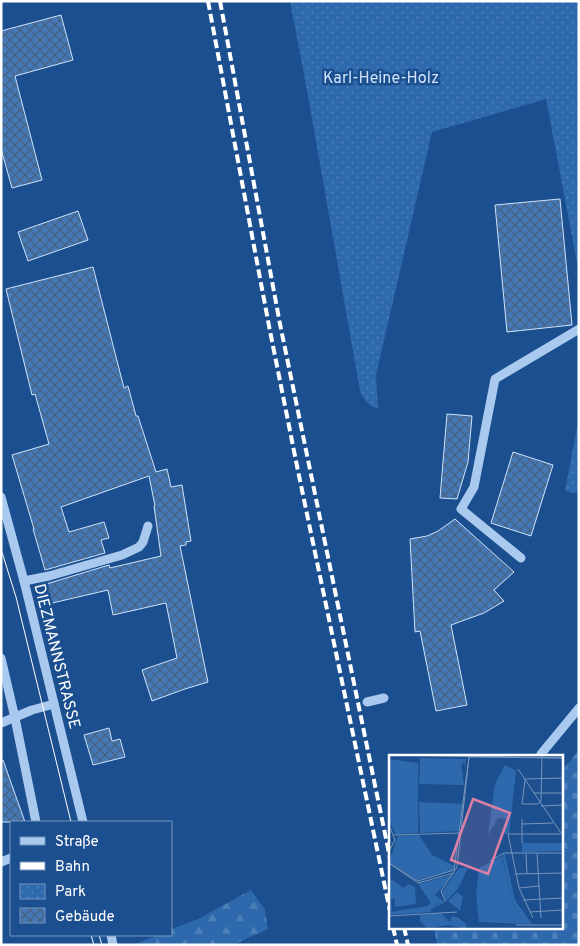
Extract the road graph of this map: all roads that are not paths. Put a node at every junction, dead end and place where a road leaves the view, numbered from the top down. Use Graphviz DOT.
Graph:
graph roads {
  1 [pos="579,330"];
  2 [pos="1,497"];
  3 [pos="5,521"];
  4 [pos="148,526"];
  5 [pos="521,558"];
  6 [pos="24,581"];
  7 [pos="1,658"];
  8 [pos="384,698"];
  9 [pos="367,702"];
  10 [pos="54,704"];
  11 [pos="579,708"];
  12 [pos="15,718"];
  13 [pos="1,723"];
  14 [pos="541,754"];
  15 [pos="36,821"];
  16 [pos="83,821"];
  1 -- 5 [label="street"];
  2 -- 3 [label="street, DIEZMANNSTRASSE"];
  3 -- 6 [label="street, DIEZMANNSTRASSE"];
  4 -- 6 [label="street"];
  6 -- 10 [label="street, DIEZMANNSTRASSE"];
  7 -- 12 [label="street"];
  8 -- 9 [label="street"];
  10 -- 12 [label="street"];
  10 -- 16 [label="street, DIEZMANNSTRASSE"];
  11 -- 14 [label="street"];
  12 -- 13 [label="street"];
  12 -- 15 [label="street"];
}
